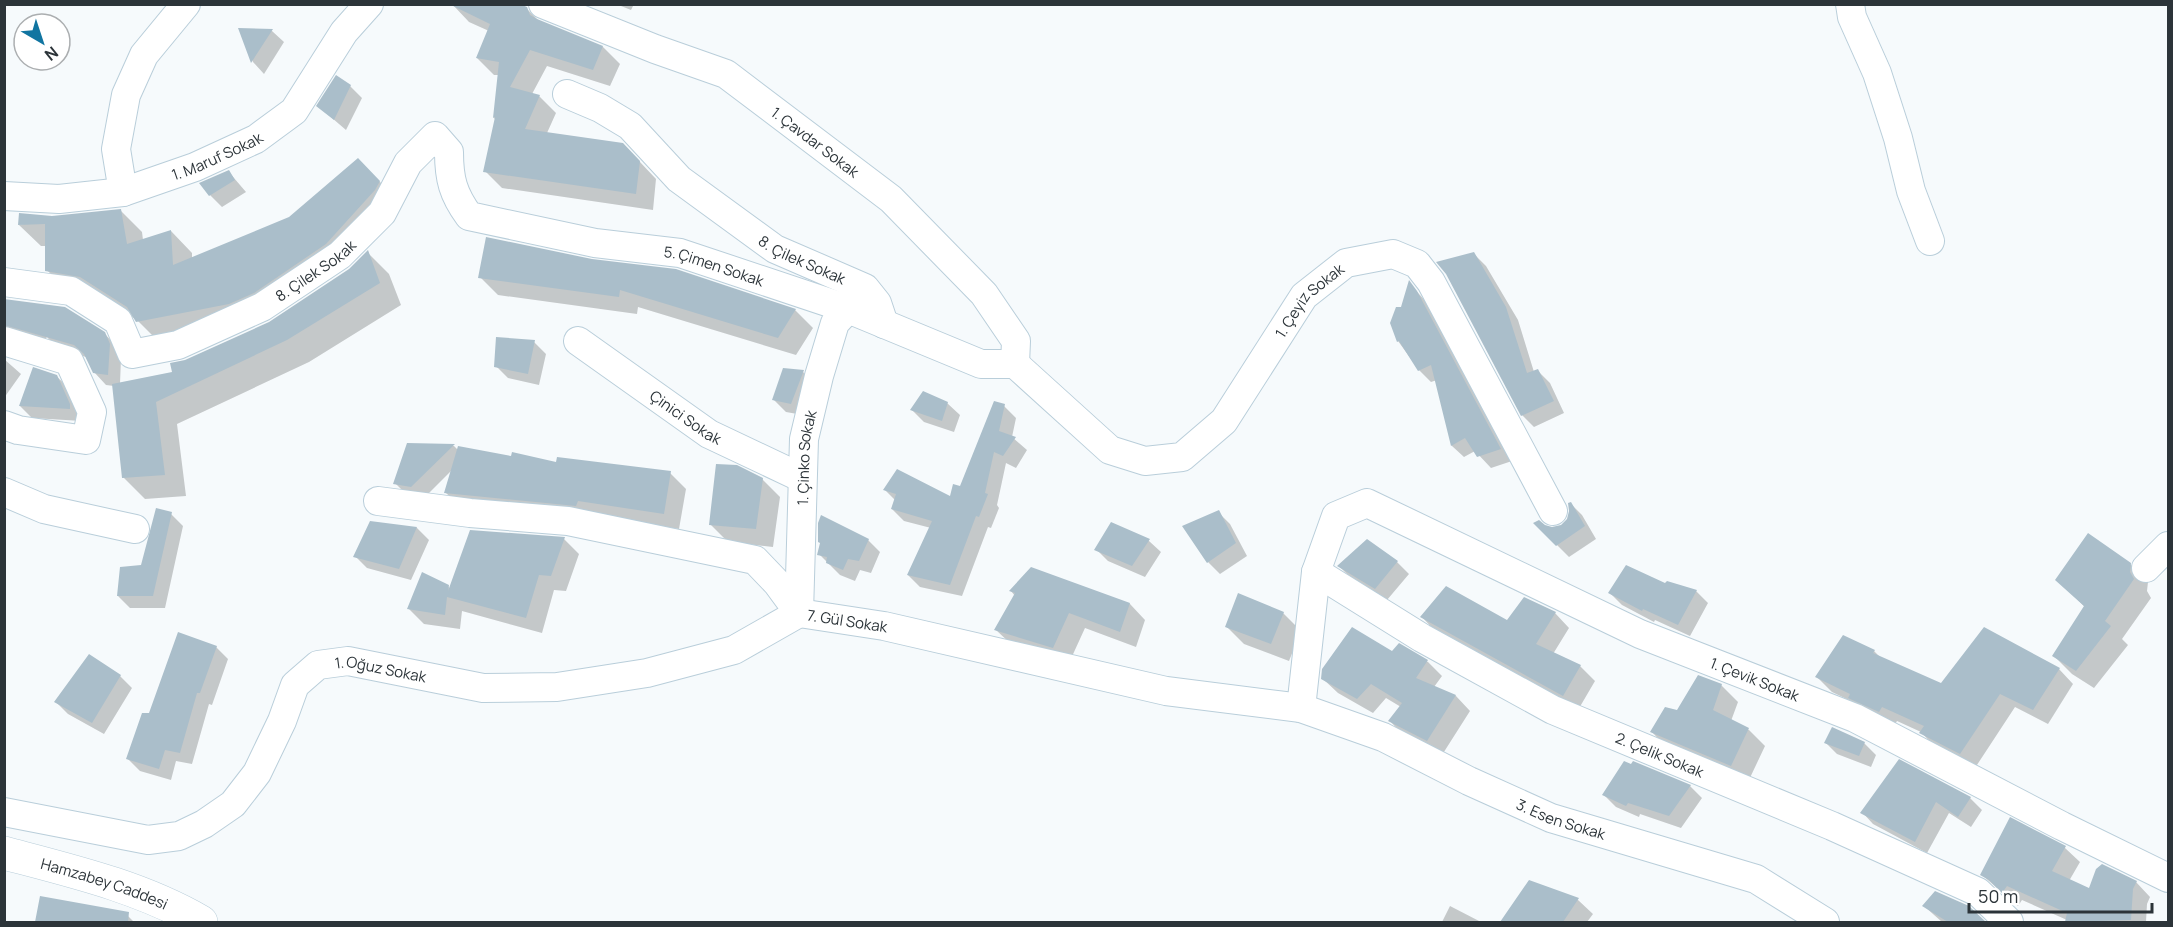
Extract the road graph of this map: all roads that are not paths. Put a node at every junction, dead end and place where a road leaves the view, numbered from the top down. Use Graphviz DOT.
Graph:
graph roads {
  1 [pos="186,4"];
  2 [pos="369,4"];
  3 [pos="543,4"];
  4 [pos="1850,4"];
  5 [pos="567,94"];
  6 [pos="450,152"];
  7 [pos="123,192"];
  8 [pos="4,196"];
  9 [pos="1930,240"];
  10 [pos="4,282"];
  11 [pos="848,309"];
  12 [pos="884,324"];
  13 [pos="578,340"];
  14 [pos="4,341"];
  15 [pos="1015,364"];
  16 [pos="4,425"];
  17 [pos="802,478"];
  18 [pos="4,492"];
  19 [pos="378,501"];
  20 [pos="1553,511"];
  21 [pos="135,529"];
  22 [pos="2169,546"];
  23 [pos="2146,568"];
  24 [pos="1316,572"];
  25 [pos="799,613"];
  26 [pos="1301,708"];
  27 [pos="4,812"];
  28 [pos="4,853"];
  29 [pos="2169,878"];
  30 [pos="201,922"];
  31 [pos="1825,922"];
  32 [pos="2009,922"];
  1 -- 7 [label="street"];
  2 -- 7 [label="street, 1. Maruf Sokak"];
  3 -- 15 [label="street, 1. Çavdar Sokak"];
  4 -- 9 [label="street"];
  5 -- 12 [label="street, 8. Çilek Sokak"];
  6 -- 10 [label="street, 8. Çilek Sokak"];
  6 -- 11 [label="street, 5. Çimen Sokak"];
  7 -- 8 [label="street, 1. Maruf Sokak"];
  11 -- 12 [label="street, 5. Çimen Sokak"];
  11 -- 17 [label="street, 1. Çinko Sokak"];
  12 -- 15 [label="street, 5. Çimen Sokak"];
  13 -- 17 [label="street, Çinici Sokak"];
  14 -- 16 [label="street"];
  15 -- 20 [label="street, 1. Çeyiz Sokak"];
  17 -- 25 [label="street, 1. Çinko Sokak"];
  18 -- 21 [label="street"];
  19 -- 25 [label="street, 7. Gül Sokak"];
  22 -- 23 [label="street"];
  24 -- 26 [label="street"];
  24 -- 29 [label="street, 1. Çevik Sokak"];
  24 -- 32 [label="street, 2. Çelik Sokak"];
  25 -- 26 [label="street, 7. Gül Sokak"];
  25 -- 27 [label="street, 1. Oğuz Sokak"];
  26 -- 31 [label="street, 3. Esen Sokak"];
  28 -- 30 [label="main road, Hamzabey Caddesi"];
}
